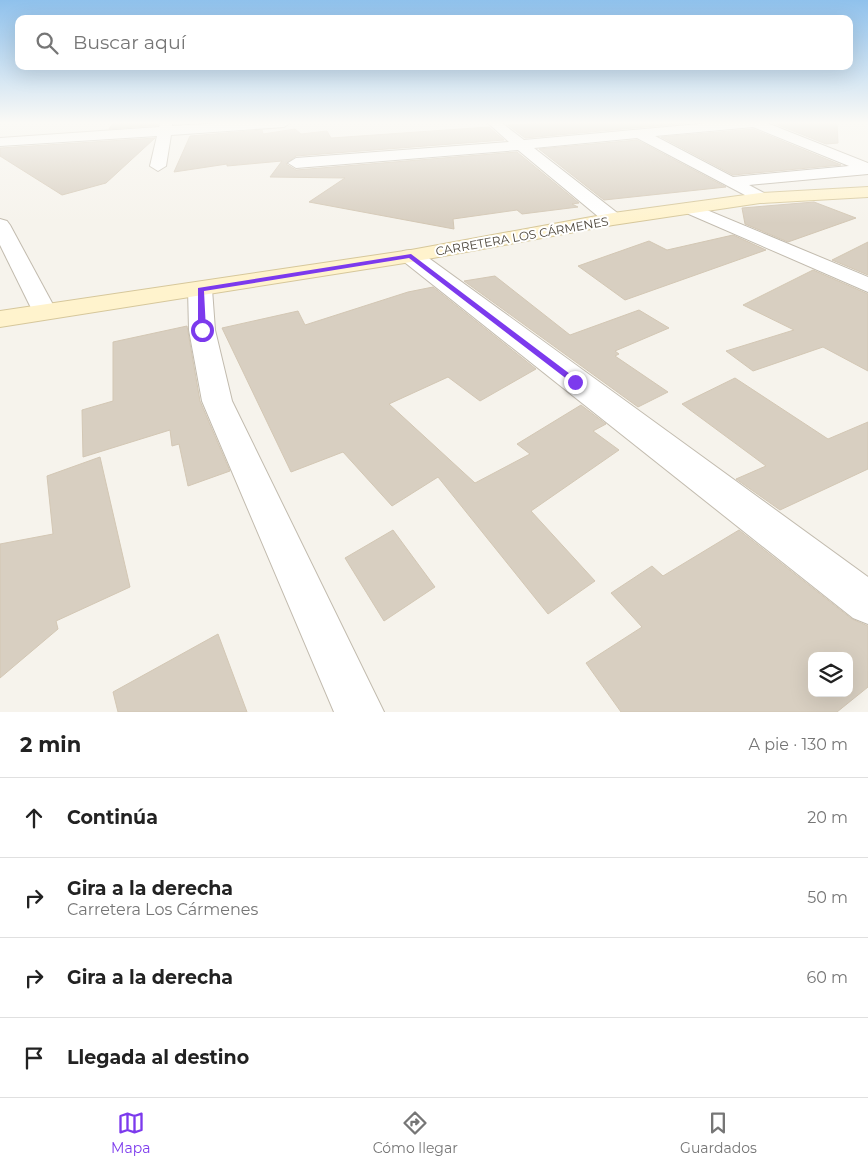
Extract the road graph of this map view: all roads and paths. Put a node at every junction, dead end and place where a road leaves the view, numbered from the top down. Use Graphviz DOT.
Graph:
graph roads {
  1 [pos="160,156"];
  2 [pos="373,156"];
  3 [pos="536,156"];
  4 [pos="683,156"];
  5 [pos="838,156"];
  6 [pos="296,162"];
  7 [pos="158,166"];
  8 [pos="868,168"];
  9 [pos="731,182"];
  10 [pos="868,192"];
  11 [pos="760,198"];
  12 [pos="690,208"];
  13 [pos="613,219"];
  14 [pos="0,225"];
  15 [pos="411,256"];
  16 [pos="868,285"];
  17 [pos="200,289"];
  18 [pos="45,312"];
  19 [pos="0,319"];
  20 [pos="868,603"];
  21 [pos="360,712"];
  1 -- 7 [label="street"];
  2 -- 6 [label="street"];
  3 -- 13 [label="street"];
  4 -- 9 [label="street"];
  5 -- 8 [label="street"];
  8 -- 9 [label="street"];
  9 -- 11 [label="street"];
  10 -- 11 [label="main road, CARRETERA LOS CÁRMENES"];
  11 -- 12 [label="main road, CARRETERA LOS CÁRMENES"];
  12 -- 13 [label="main road, CARRETERA LOS CÁRMENES"];
  12 -- 16 [label="street"];
  13 -- 15 [label="main road, CARRETERA LOS CÁRMENES"];
  14 -- 18 [label="street"];
  15 -- 17 [label="main road, CARRETERA LOS CÁRMENES"];
  15 -- 20 [label="street"];
  17 -- 18 [label="main road, CARRETERA LOS CÁRMENES"];
  17 -- 21 [label="street"];
  18 -- 19 [label="main road, CARRETERA LOS CÁRMENES"];
}
